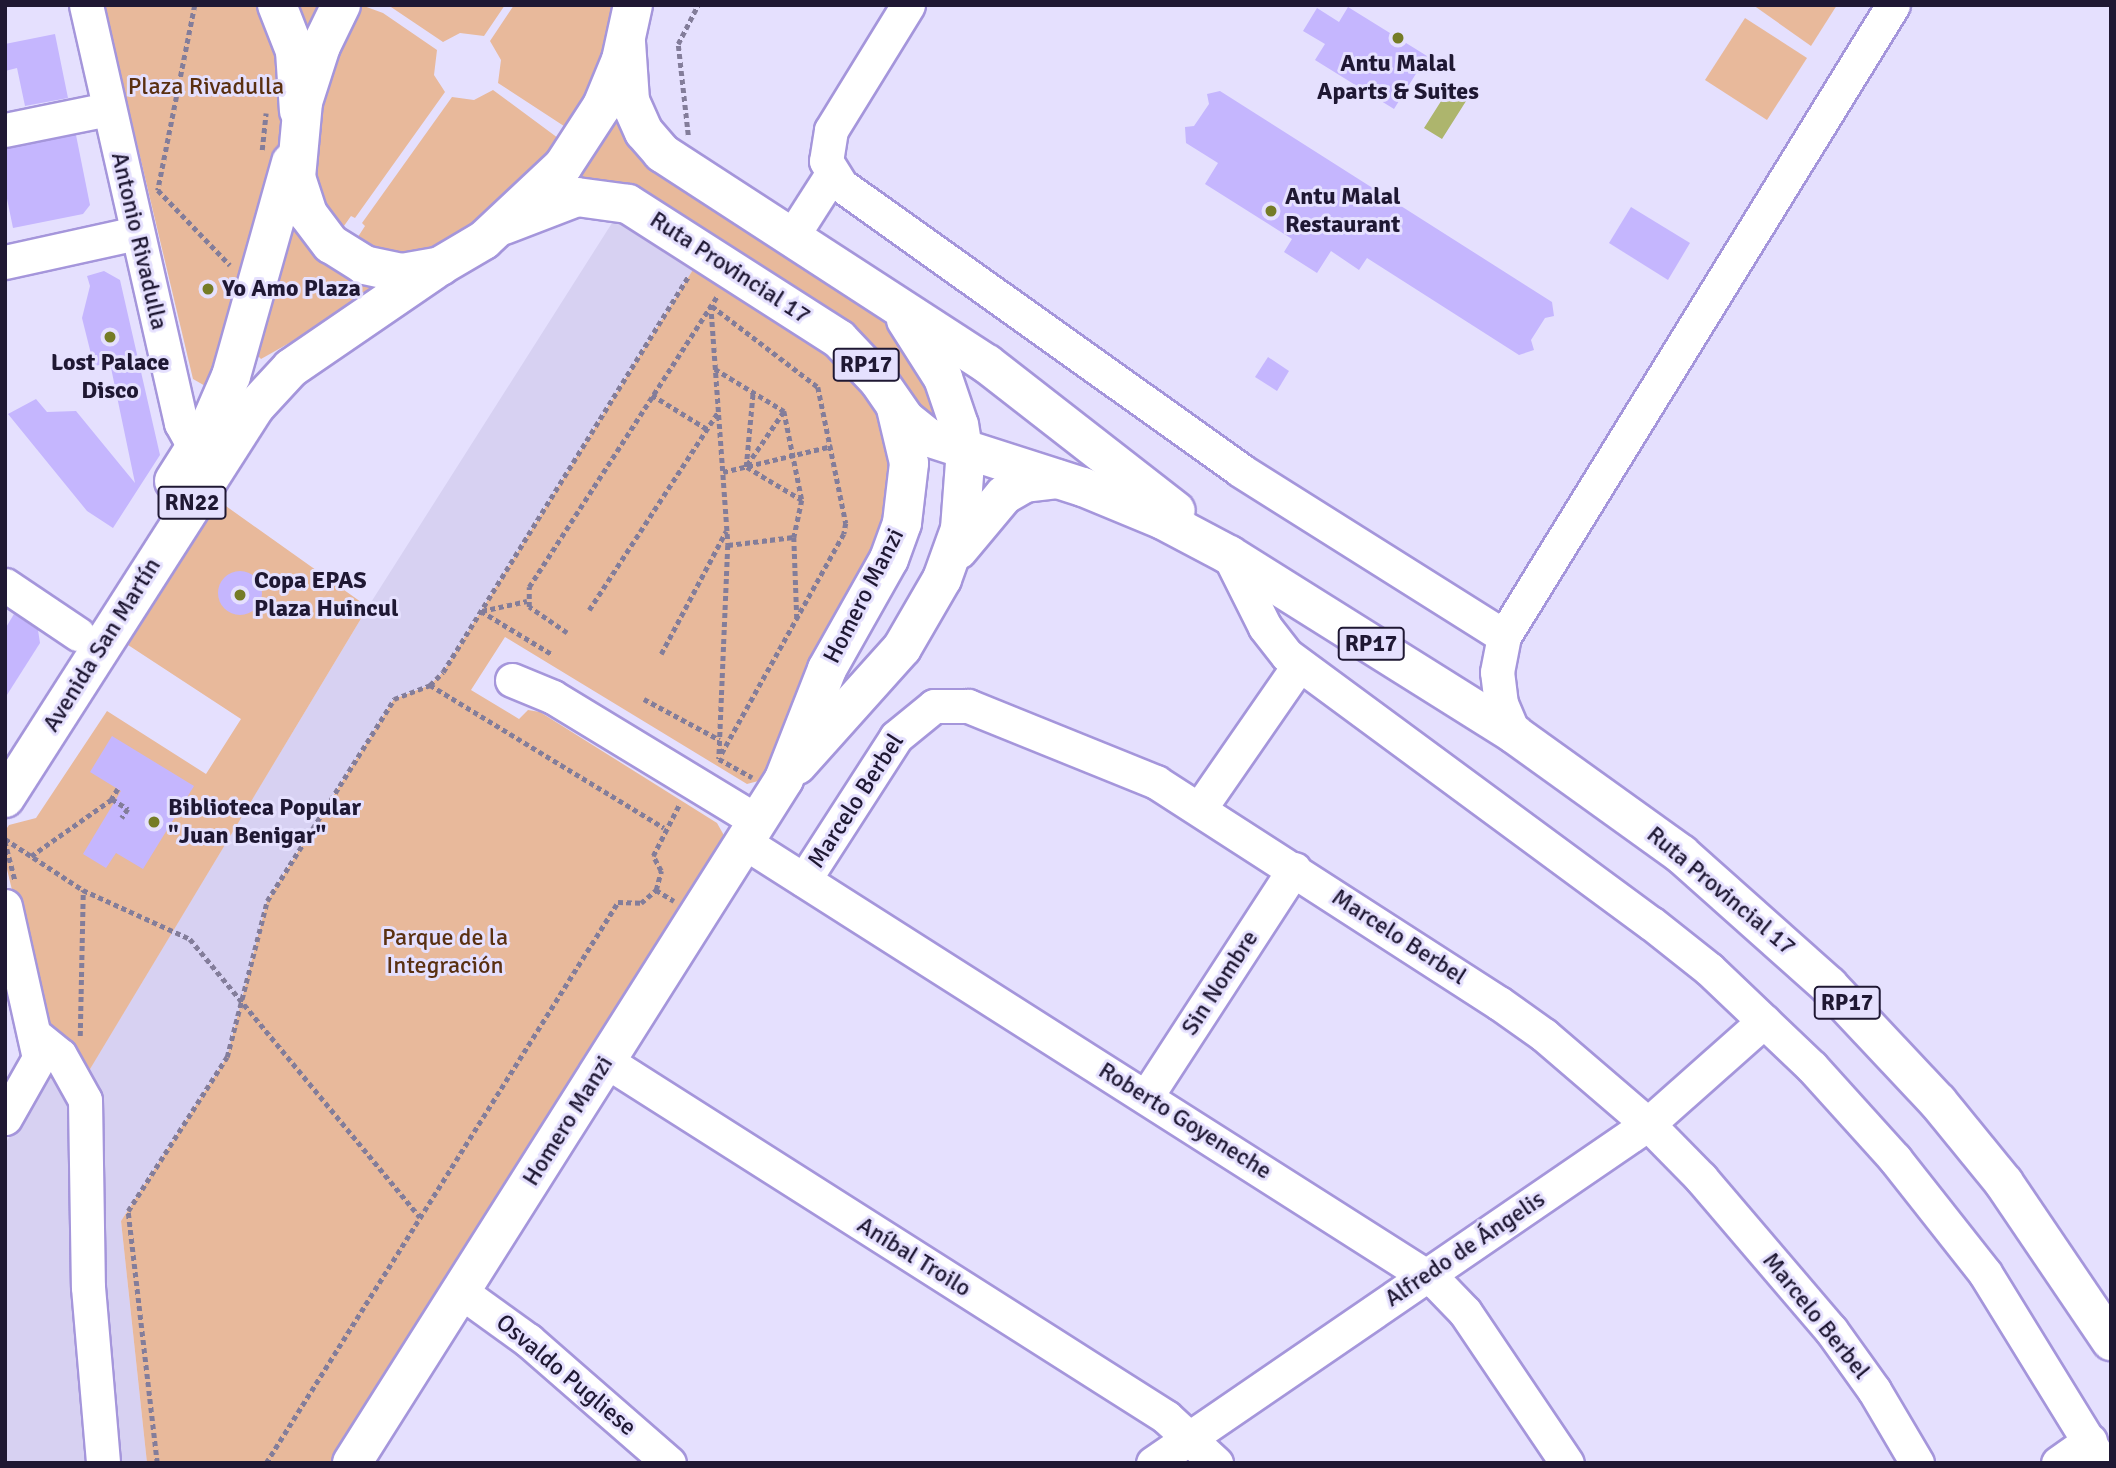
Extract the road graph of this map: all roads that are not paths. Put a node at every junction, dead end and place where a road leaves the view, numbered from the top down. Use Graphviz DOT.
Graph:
graph roads {
  1 [pos="86,5"];
  2 [pos="277,5"];
  3 [pos="341,5"];
  4 [pos="908,5"];
  5 [pos="1893,5"];
  6 [pos="630,21"];
  7 [pos="108,109"];
  8 [pos="5,130"];
  9 [pos="284,145"];
  10 [pos="832,174"];
  11 [pos="502,226"];
  12 [pos="137,233"];
  13 [pos="791,238"];
  14 [pos="5,262"];
  15 [pos="440,266"];
  16 [pos="878,294"];
  17 [pos="896,408"];
  18 [pos="964,450"];
  19 [pos="208,452"];
  20 [pos="1060,479"];
  21 [pos="1229,555"];
  22 [pos="949,563"];
  23 [pos="5,585"];
  24 [pos="78,634"];
  25 [pos="1504,636"];
  26 [pos="1299,665"];
  27 [pos="512,680"];
  28 [pos="1514,734"];
  29 [pos="5,748"];
  30 [pos="772,776"];
  31 [pos="5,798"];
  32 [pos="1200,808"];
  33 [pos="751,832"];
  34 [pos="1294,869"];
  35 [pos="804,880"];
  36 [pos="5,906"];
  37 [pos="1764,1021"];
  38 [pos="34,1034"];
  39 [pos="606,1061"];
  40 [pos="1146,1097"];
  41 [pos="5,1118"];
  42 [pos="1648,1124"];
  43 [pos="1427,1275"];
  44 [pos="460,1291"];
  45 [pos="2111,1341"];
  46 [pos="1191,1437"];
  47 [pos="2096,1452"];
  48 [pos="103,1463"];
  49 [pos="352,1463"];
  50 [pos="669,1463"];
  51 [pos="1153,1463"];
  52 [pos="1216,1463"];
  53 [pos="1567,1463"];
  54 [pos="1917,1463"];
  55 [pos="2058,1463"];
  1 -- 7 [label="street, Antonio Rivadulla"];
  2 -- 9 [label="main road"];
  3 -- 9 [label="main road, RN22"];
  4 -- 10 [label="street"];
  5 -- 25 [label="street"];
  6 -- 11 [label="main road, RN22"];
  6 -- 13 [label="main road, Ruta Provincial 17 / RP17"];
  7 -- 8 [label="street"];
  7 -- 12 [label="street, Antonio Rivadulla"];
  9 -- 15 [label="main road, RN22"];
  9 -- 19 [label="main road, Avenida San Martín / RN22"];
  10 -- 13 [label="street"];
  10 -- 25 [label="street"];
  11 -- 15 [label="main road, RN22"];
  11 -- 17 [label="main road, Ruta Provincial 17 / RP17"];
  12 -- 14 [label="street"];
  12 -- 19 [label="street, Antonio Rivadulla"];
  13 -- 16 [label="main road, Ruta Provincial 17 / RP17"];
  15 -- 19 [label="main road, Avenida San Martín / RN22"];
  16 -- 18 [label="main road, Homero Manzi"];
  16 -- 21 [label="main road, Ruta Provincial 17 / RP17"];
  17 -- 18 [label="main road, Ruta Provincial 17 / RP17"];
  17 -- 30 [label="main road, Homero Manzi"];
  18 -- 20 [label="main road, Ruta Provincial 17 / RP17"];
  18 -- 22 [label="main road, Homero Manzi"];
  19 -- 24 [label="main road, Avenida San Martín / RN22"];
  19 -- 31 [label="main road, Avenida San Martín / RN22"];
  20 -- 21 [label="main road, Ruta Provincial 17 / RP17"];
  20 -- 22 [label="main road"];
  21 -- 26 [label="street"];
  21 -- 28 [label="main road, Ruta Provincial 17 / RP17"];
  22 -- 30 [label="main road, Homero Manzi"];
  23 -- 24 [label="street"];
  24 -- 29 [label="main road, Avenida San Martín / RN22"];
  25 -- 28 [label="street"];
  26 -- 32 [label="street"];
  26 -- 37 [label="street"];
  27 -- 33 [label="street, Roberto Goyeneche"];
  28 -- 45 [label="main road, Ruta Provincial 17 / RP17"];
  30 -- 33 [label="main road, Homero Manzi"];
  32 -- 34 [label="street, Marcelo Berbel"];
  32 -- 35 [label="street, Marcelo Berbel"];
  33 -- 35 [label="street, Roberto Goyeneche"];
  33 -- 39 [label="main road, Homero Manzi"];
  34 -- 40 [label="street, Sin Nombre"];
  34 -- 42 [label="street, Marcelo Berbel"];
  35 -- 40 [label="street, Roberto Goyeneche"];
  36 -- 38 [label="street"];
  37 -- 42 [label="street, Alfredo de Ángelis"];
  37 -- 47 [label="street"];
  38 -- 41 [label="street"];
  38 -- 48 [label="street"];
  39 -- 44 [label="main road, Homero Manzi"];
  39 -- 46 [label="street, Aníbal Troilo"];
  40 -- 43 [label="street, Roberto Goyeneche"];
  42 -- 43 [label="street, Alfredo de Ángelis"];
  42 -- 54 [label="street, Marcelo Berbel"];
  43 -- 46 [label="street, Alfredo de Ángelis"];
  43 -- 53 [label="street, Roberto Goyeneche"];
  44 -- 49 [label="main road, Homero Manzi"];
  44 -- 50 [label="street, Osvaldo Pugliese"];
  46 -- 51 [label="street, Alfredo de Ángelis"];
  46 -- 52 [label="street, Aníbal Troilo"];
  47 -- 55 [label="street"];
}
